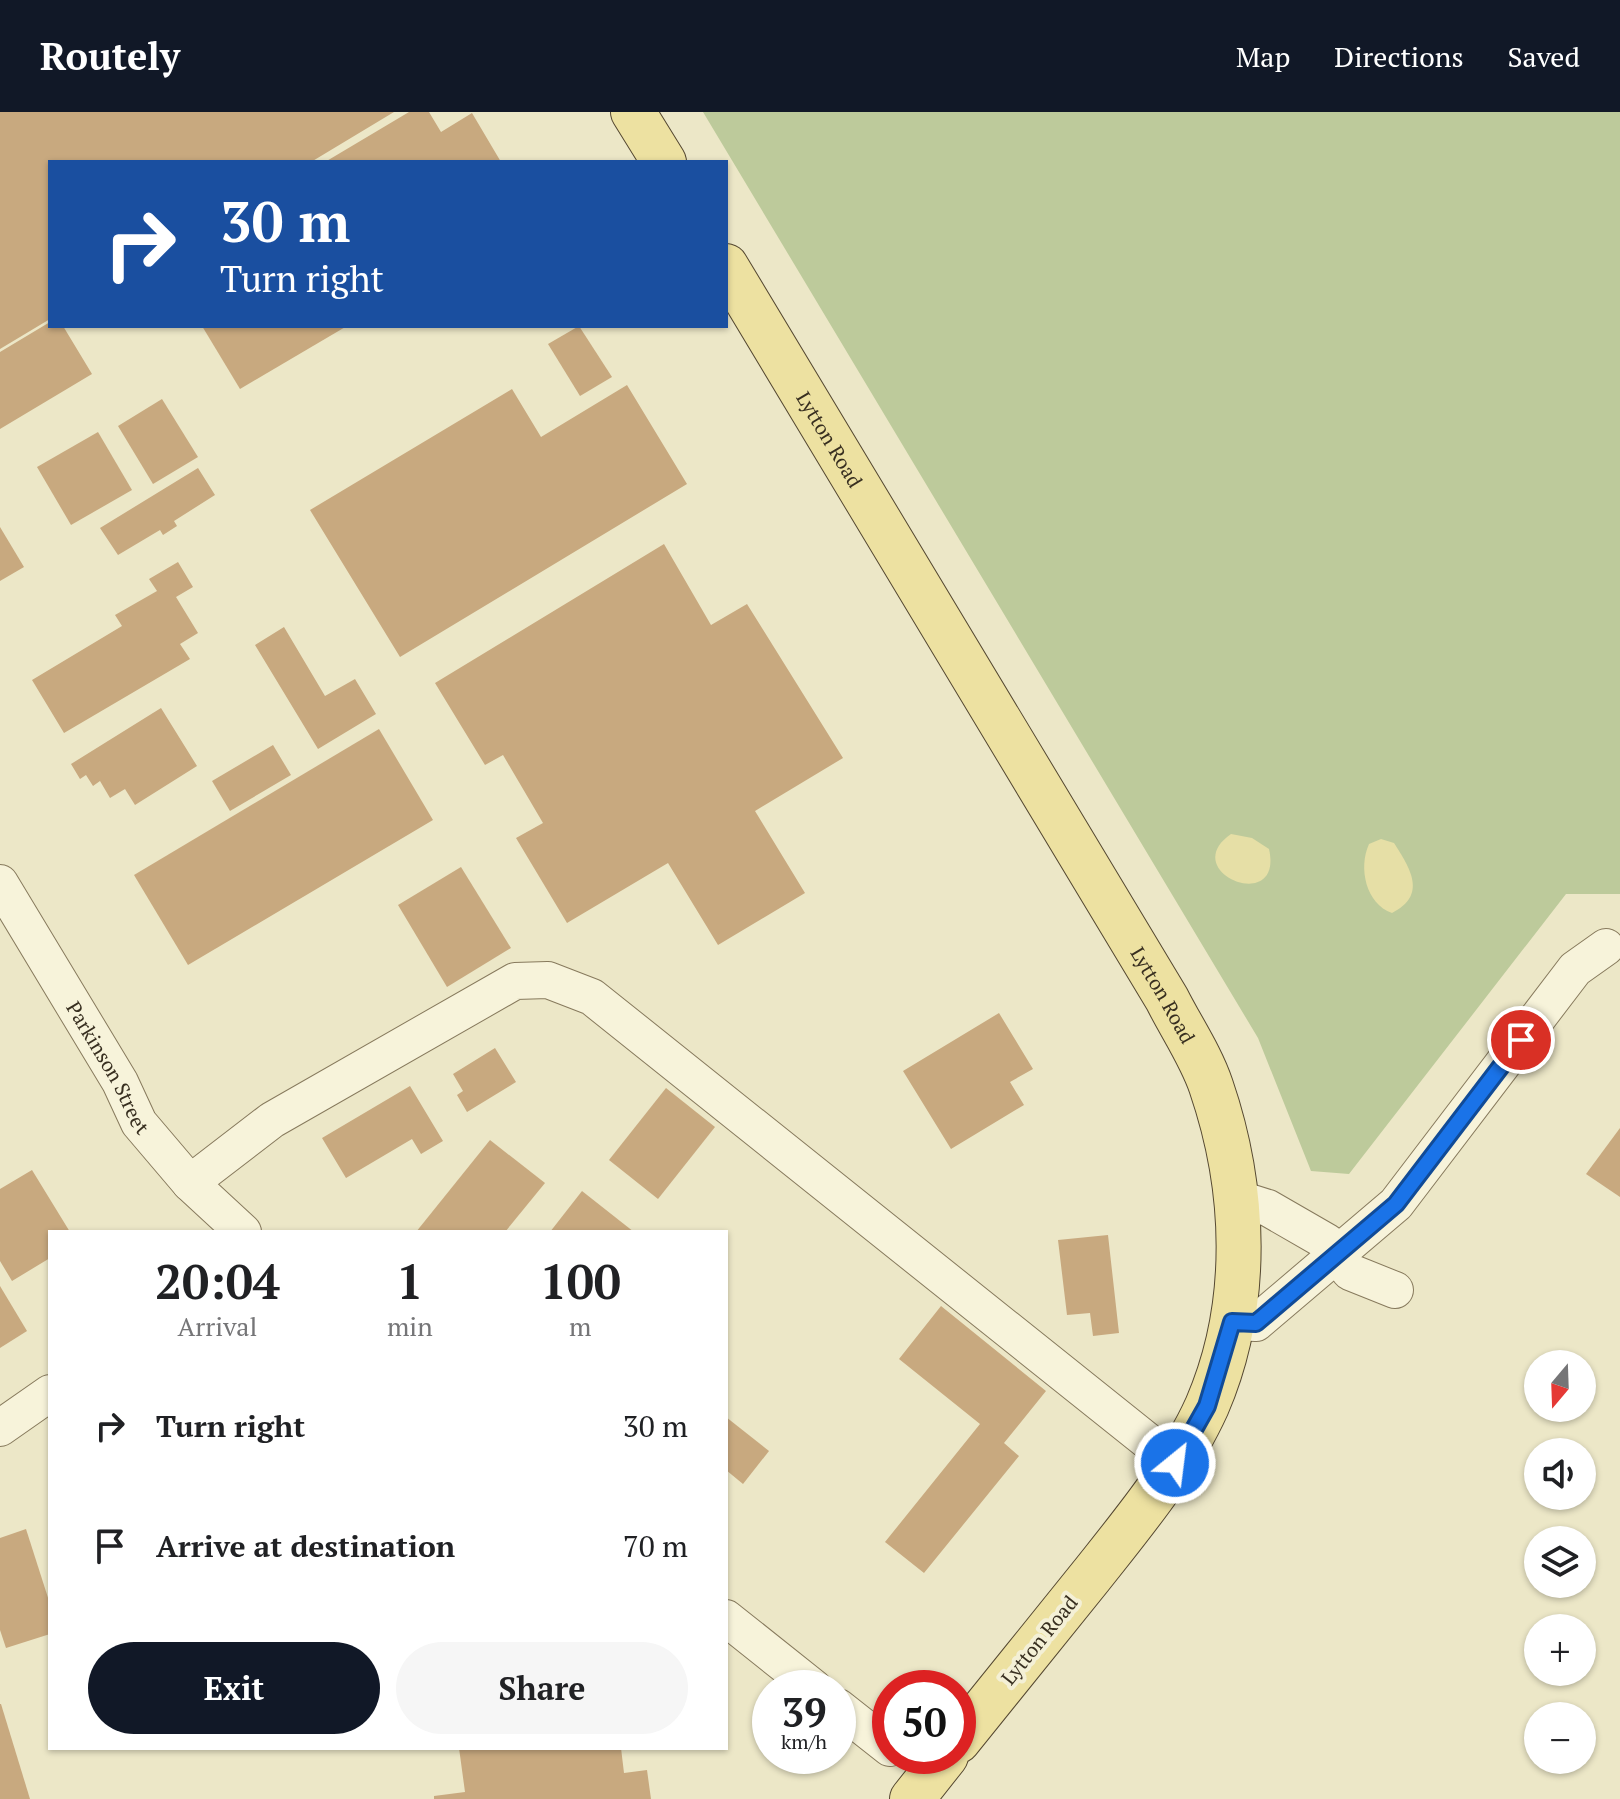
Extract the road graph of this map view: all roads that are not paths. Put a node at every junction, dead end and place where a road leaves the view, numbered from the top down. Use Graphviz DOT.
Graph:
graph roads {
  1 [pos="633,112"];
  2 [pos="663,160"];
  3 [pos="728,269"];
  4 [pos="0,883"];
  5 [pos="1606,947"];
  6 [pos="190,1183"];
  7 [pos="1236,1198"];
  8 [pos="221,1225"];
  9 [pos="1334,1254"];
  10 [pos="1395,1290"];
  11 [pos="1232,1322"];
  12 [pos="48,1394"];
  13 [pos="0,1428"];
  14 [pos="1175,1463"];
  15 [pos="728,1620"];
  16 [pos="791,1670"];
  17 [pos="976,1719"];
  18 [pos="856,1721"];
  19 [pos="872,1734"];
  1 -- 2 [label="main road"];
  3 -- 7 [label="main road, Lytton Road"];
  4 -- 6 [label="street, Parkinson Street"];
  5 -- 9 [label="street"];
  6 -- 8 [label="street, Parkinson Street"];
  6 -- 14 [label="street"];
  7 -- 9 [label="street"];
  7 -- 11 [label="main road, Lytton Road"];
  9 -- 10 [label="street"];
  9 -- 11 [label="street"];
  11 -- 14 [label="main road, Lytton Road"];
  12 -- 13 [label="street"];
  14 -- 17 [label="main road, Lytton Road"];
  15 -- 16 [label="street"];
  18 -- 19 [label="street"];
}
